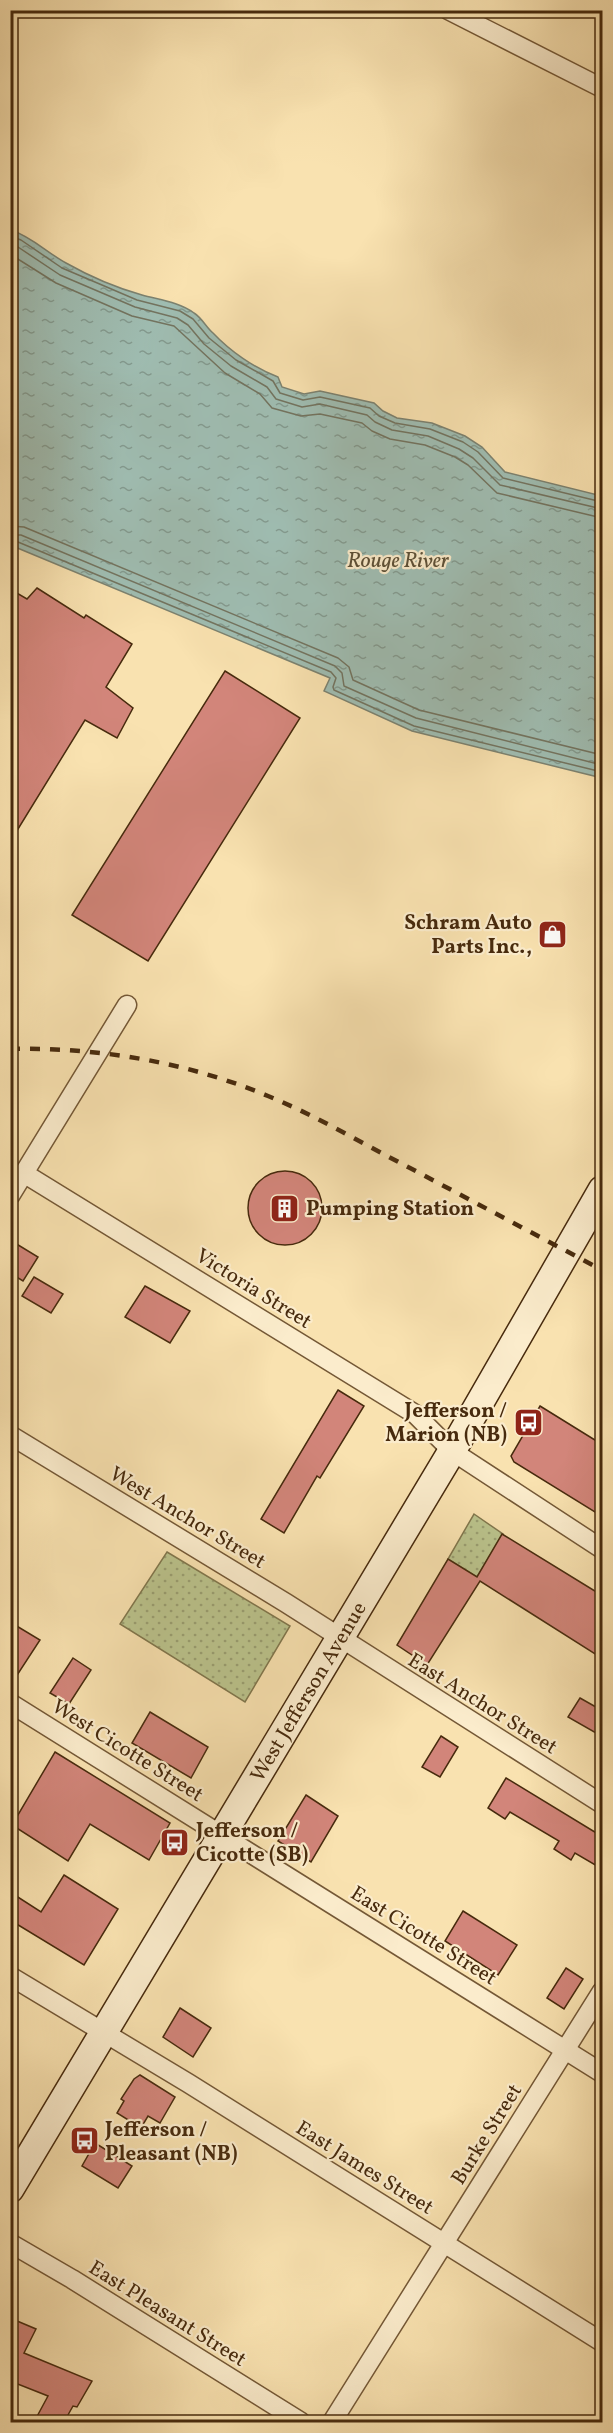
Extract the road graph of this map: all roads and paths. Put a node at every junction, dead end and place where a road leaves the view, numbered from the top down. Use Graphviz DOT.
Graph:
graph roads {
  1 [pos="448,10"];
  2 [pos="603,88"];
  3 [pos="127,1005"];
  4 [pos="25,1173"];
  5 [pos="603,1190"];
  6 [pos="10,1196"];
  7 [pos="10,1435"];
  8 [pos="452,1451"];
  9 [pos="603,1549"];
  10 [pos="341,1638"];
  11 [pos="10,1703"];
  12 [pos="603,1804"];
  13 [pos="222,1835"];
  14 [pos="10,1976"];
  15 [pos="603,1991"];
  16 [pos="104,2031"];
  17 [pos="566,2050"];
  18 [pos="603,2073"];
  19 [pos="10,2189"];
  20 [pos="10,2243"];
  21 [pos="444,2243"];
  22 [pos="603,2342"];
  23 [pos="301,2422"];
  24 [pos="332,2422"];
  1 -- 2 [label="street"];
  3 -- 4 [label="street"];
  4 -- 6 [label="street"];
  4 -- 8 [label="street, Victoria Street"];
  5 -- 8 [label="main road, West Jefferson Avenue"];
  7 -- 10 [label="street, West Anchor Street"];
  8 -- 9 [label="street, Victoria Street"];
  8 -- 10 [label="main road, West Jefferson Avenue"];
  10 -- 12 [label="street, East Anchor Street"];
  10 -- 13 [label="main road, West Jefferson Avenue"];
  11 -- 13 [label="street, West Cicotte Street"];
  13 -- 16 [label="main road, West Jefferson Avenue"];
  13 -- 17 [label="street, East Cicotte Street"];
  14 -- 16 [label="street, East James Street"];
  15 -- 17 [label="street, Burke Street"];
  16 -- 19 [label="main road, West Jefferson Avenue"];
  16 -- 21 [label="street, East James Street"];
  17 -- 18 [label="street, East Cicotte Street"];
  17 -- 21 [label="street, Burke Street"];
  20 -- 23 [label="street, East Pleasant Street"];
  21 -- 22 [label="street, East James Street"];
  21 -- 24 [label="street, Burke Street"];
}
